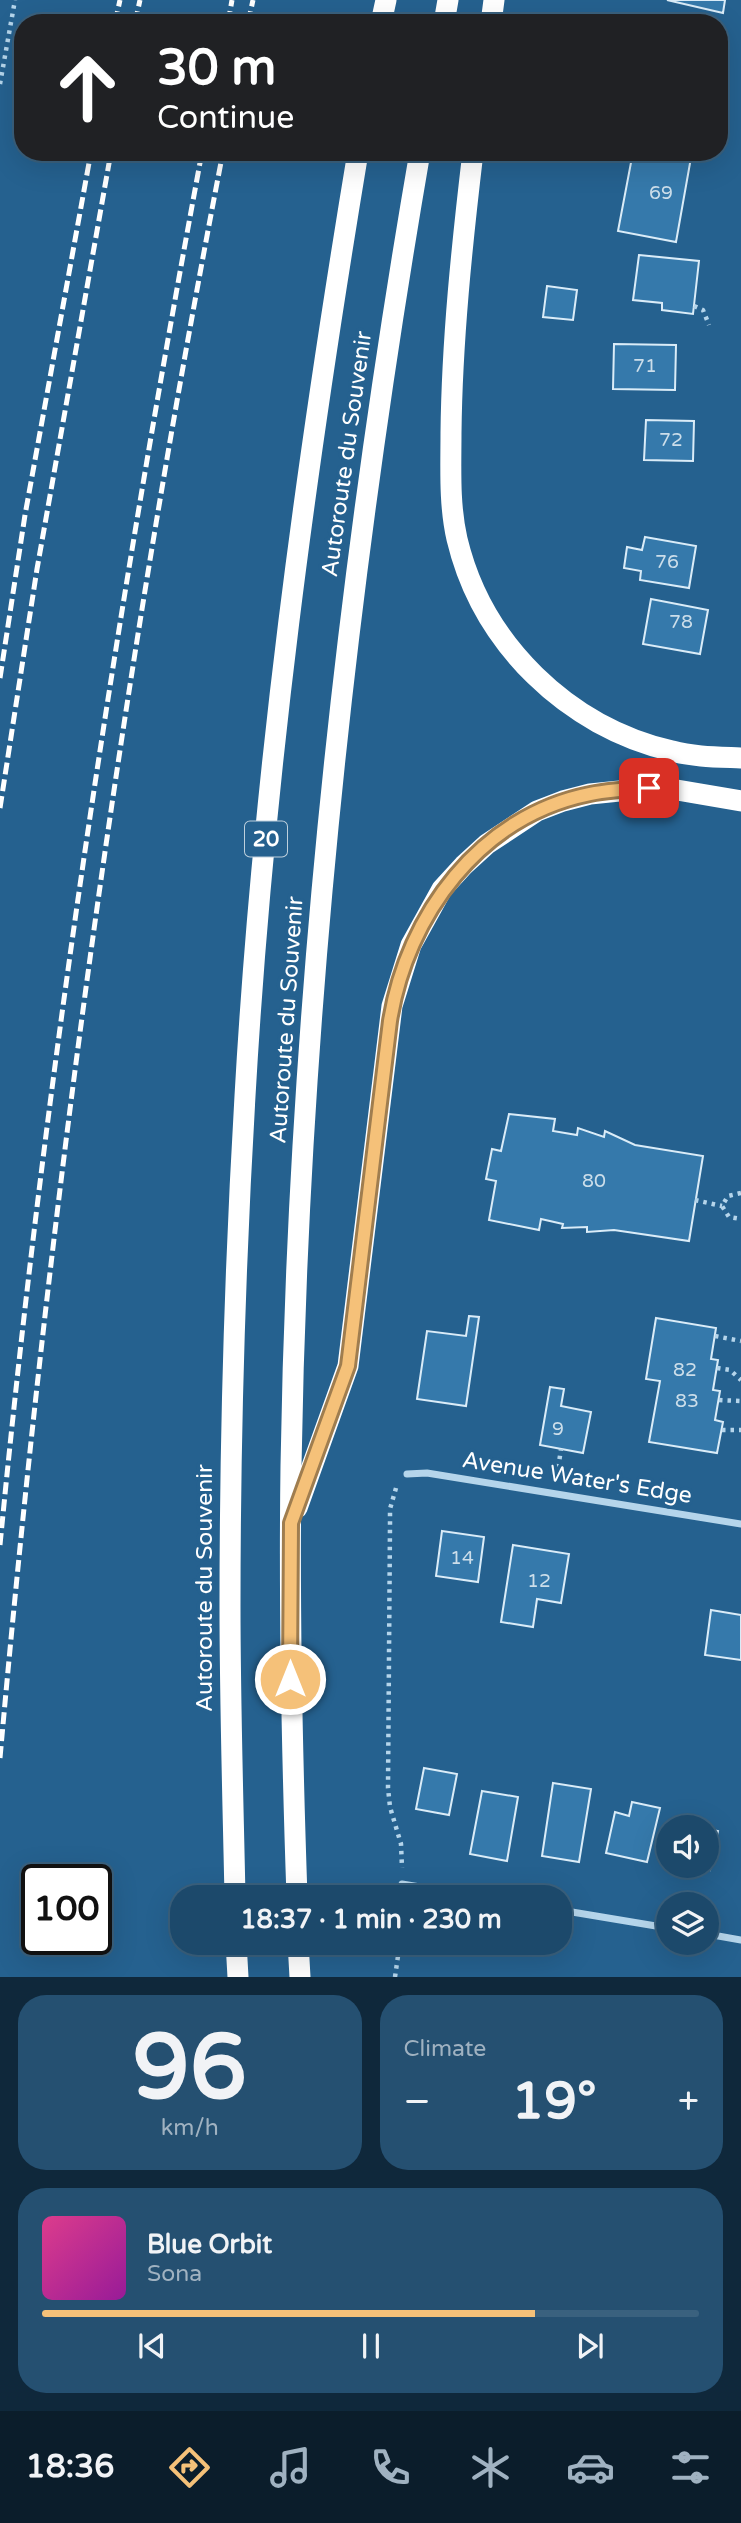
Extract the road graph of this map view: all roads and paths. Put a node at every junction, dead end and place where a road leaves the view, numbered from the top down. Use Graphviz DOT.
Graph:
graph roads {
  1 [pos="15,0"];
  2 [pos="0,84"];
  3 [pos="357,161"];
  4 [pos="419,161"];
  5 [pos="473,161"];
  6 [pos="694,306"];
  7 [pos="709,325"];
  8 [pos="741,758"];
  9 [pos="741,801"];
  10 [pos="741,1193"];
  11 [pos="695,1200"];
  12 [pos="722,1206"];
  13 [pos="741,1219"];
  14 [pos="715,1336"];
  15 [pos="741,1341"];
  16 [pos="717,1367"];
  17 [pos="741,1380"];
  18 [pos="719,1400"];
  19 [pos="741,1401"];
  20 [pos="722,1430"];
  21 [pos="741,1430"];
  22 [pos="561,1449"];
  23 [pos="407,1474"];
  24 [pos="556,1480"];
  25 [pos="394,1494"];
  26 [pos="291,1523"];
  27 [pos="741,1524"];
  28 [pos="401,1844"];
  29 [pos="402,1884"];
  30 [pos="235,1885"];
  31 [pos="297,1885"];
  32 [pos="408,1885"];
  33 [pos="572,1912"];
  34 [pos="656,1926"];
  35 [pos="719,1936"];
  36 [pos="741,1940"];
  37 [pos="237,1955"];
  38 [pos="299,1955"];
  39 [pos="398,1955"];
  40 [pos="238,1977"];
  41 [pos="300,1977"];
  42 [pos="395,1977"];
  1 -- 2 [label="path"];
  3 -- 30 [label="highway, Autoroute du Souvenir / 20"];
  4 -- 26 [label="highway, Autoroute du Souvenir"];
  5 -- 8 [label="highway"];
  6 -- 7 [label="path"];
  9 -- 26 [label="highway"];
  10 -- 12 [label="path"];
  11 -- 12 [label="path"];
  12 -- 13 [label="path"];
  14 -- 15 [label="path"];
  16 -- 17 [label="path"];
  18 -- 19 [label="path"];
  20 -- 21 [label="path"];
  22 -- 24 [label="path"];
  23 -- 27 [label="street, Avenue Water's Edge"];
  25 -- 28 [label="path"];
  26 -- 31 [label="highway, Autoroute du Souvenir"];
  29 -- 32 [label="street"];
  33 -- 34 [label="street"];
  35 -- 36 [label="street"];
  37 -- 40 [label="highway"];
  38 -- 41 [label="highway"];
  39 -- 42 [label="path"];
}
